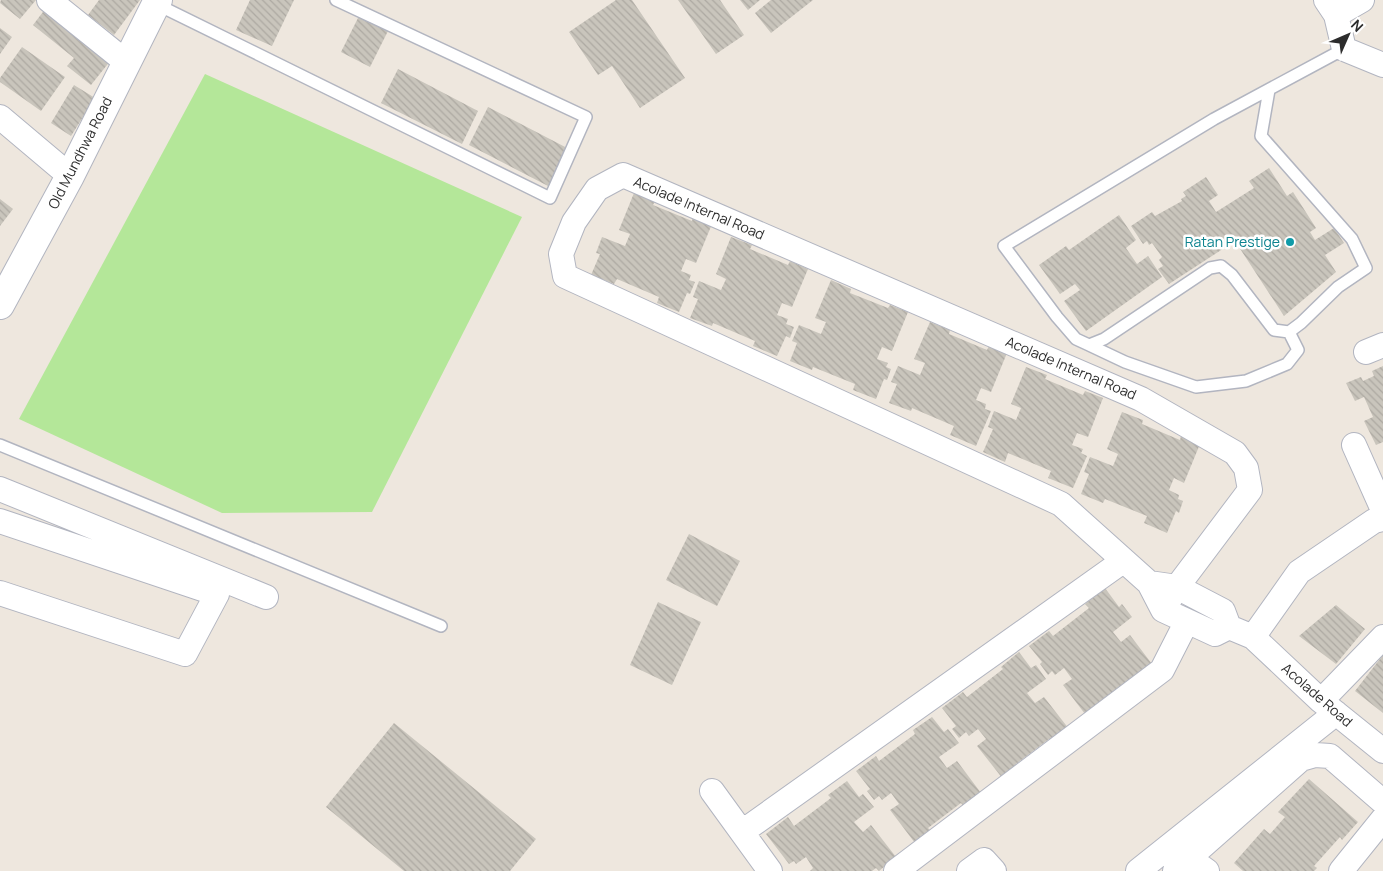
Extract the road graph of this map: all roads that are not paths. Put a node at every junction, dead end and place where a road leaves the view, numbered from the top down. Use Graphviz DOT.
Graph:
graph roads {
  1 [pos="49,0"];
  2 [pos="336,0"];
  3 [pos="1362,0"];
  4 [pos="157,2"];
  5 [pos="1331,7"];
  6 [pos="1344,49"];
  7 [pos="126,62"];
  8 [pos="1383,65"];
  9 [pos="1269,90"];
  10 [pos="0,117"];
  11 [pos="70,176"];
  12 [pos="3,291"];
  13 [pos="1289,332"];
  14 [pos="1089,345"];
  15 [pos="1354,445"];
  16 [pos="0,446"];
  17 [pos="2,494"];
  18 [pos="1383,510"];
  19 [pos="1383,520"];
  20 [pos="0,521"];
  21 [pos="1123,561"];
  22 [pos="1149,583"];
  23 [pos="1176,587"];
  24 [pos="0,593"];
  25 [pos="266,596"];
  26 [pos="1163,610"];
  27 [pos="1187,621"];
  28 [pos="441,626"];
  29 [pos="1229,627"];
  30 [pos="1383,636"];
  31 [pos="1253,637"];
  32 [pos="1328,707"];
  33 [pos="1383,751"];
  34 [pos="712,791"];
  35 [pos="1383,802"];
  36 [pos="1383,819"];
  37 [pos="742,832"];
  38 [pos="1190,867"];
  39 [pos="770,871"];
  40 [pos="896,871"];
  41 [pos="968,871"];
  42 [pos="994,871"];
  43 [pos="1138,871"];
  44 [pos="1341,871"];
  1 -- 7 [label="street"];
  2 -- 4 [label="lane"];
  3 -- 5 [label="street"];
  4 -- 7 [label="street, Old Mundhwa Road"];
  5 -- 6 [label="street"];
  6 -- 8 [label="street"];
  6 -- 9 [label="lane"];
  7 -- 11 [label="street, Old Mundhwa Road"];
  9 -- 13 [label="lane"];
  9 -- 14 [label="lane"];
  10 -- 11 [label="street"];
  11 -- 12 [label="street, Old Mundhwa Road"];
  13 -- 14 [label="lane"];
  13 -- 14 [label="lane"];
  15 -- 18 [label="street"];
  16 -- 28 [label="lane"];
  17 -- 25 [label="street"];
  19 -- 31 [label="street"];
  20 -- 24 [label="street"];
  21 -- 22 [label="street, Acolade Internal Road"];
  21 -- 23 [label="street, Acolade Internal Road"];
  21 -- 37 [label="street"];
  22 -- 23 [label="street"];
  22 -- 26 [label="street, Acolade Internal Road"];
  23 -- 26 [label="street, Acolade Internal Road"];
  23 -- 29 [label="street"];
  26 -- 27 [label="street"];
  27 -- 29 [label="street"];
  27 -- 40 [label="street"];
  29 -- 31 [label="street"];
  30 -- 32 [label="street"];
  31 -- 32 [label="street, Acolade Road"];
  32 -- 33 [label="street, Acolade Road"];
  32 -- 43 [label="street"];
  34 -- 37 [label="street"];
  35 -- 38 [label="street"];
  36 -- 44 [label="street"];
  37 -- 39 [label="street"];
  41 -- 42 [label="street"];
}
